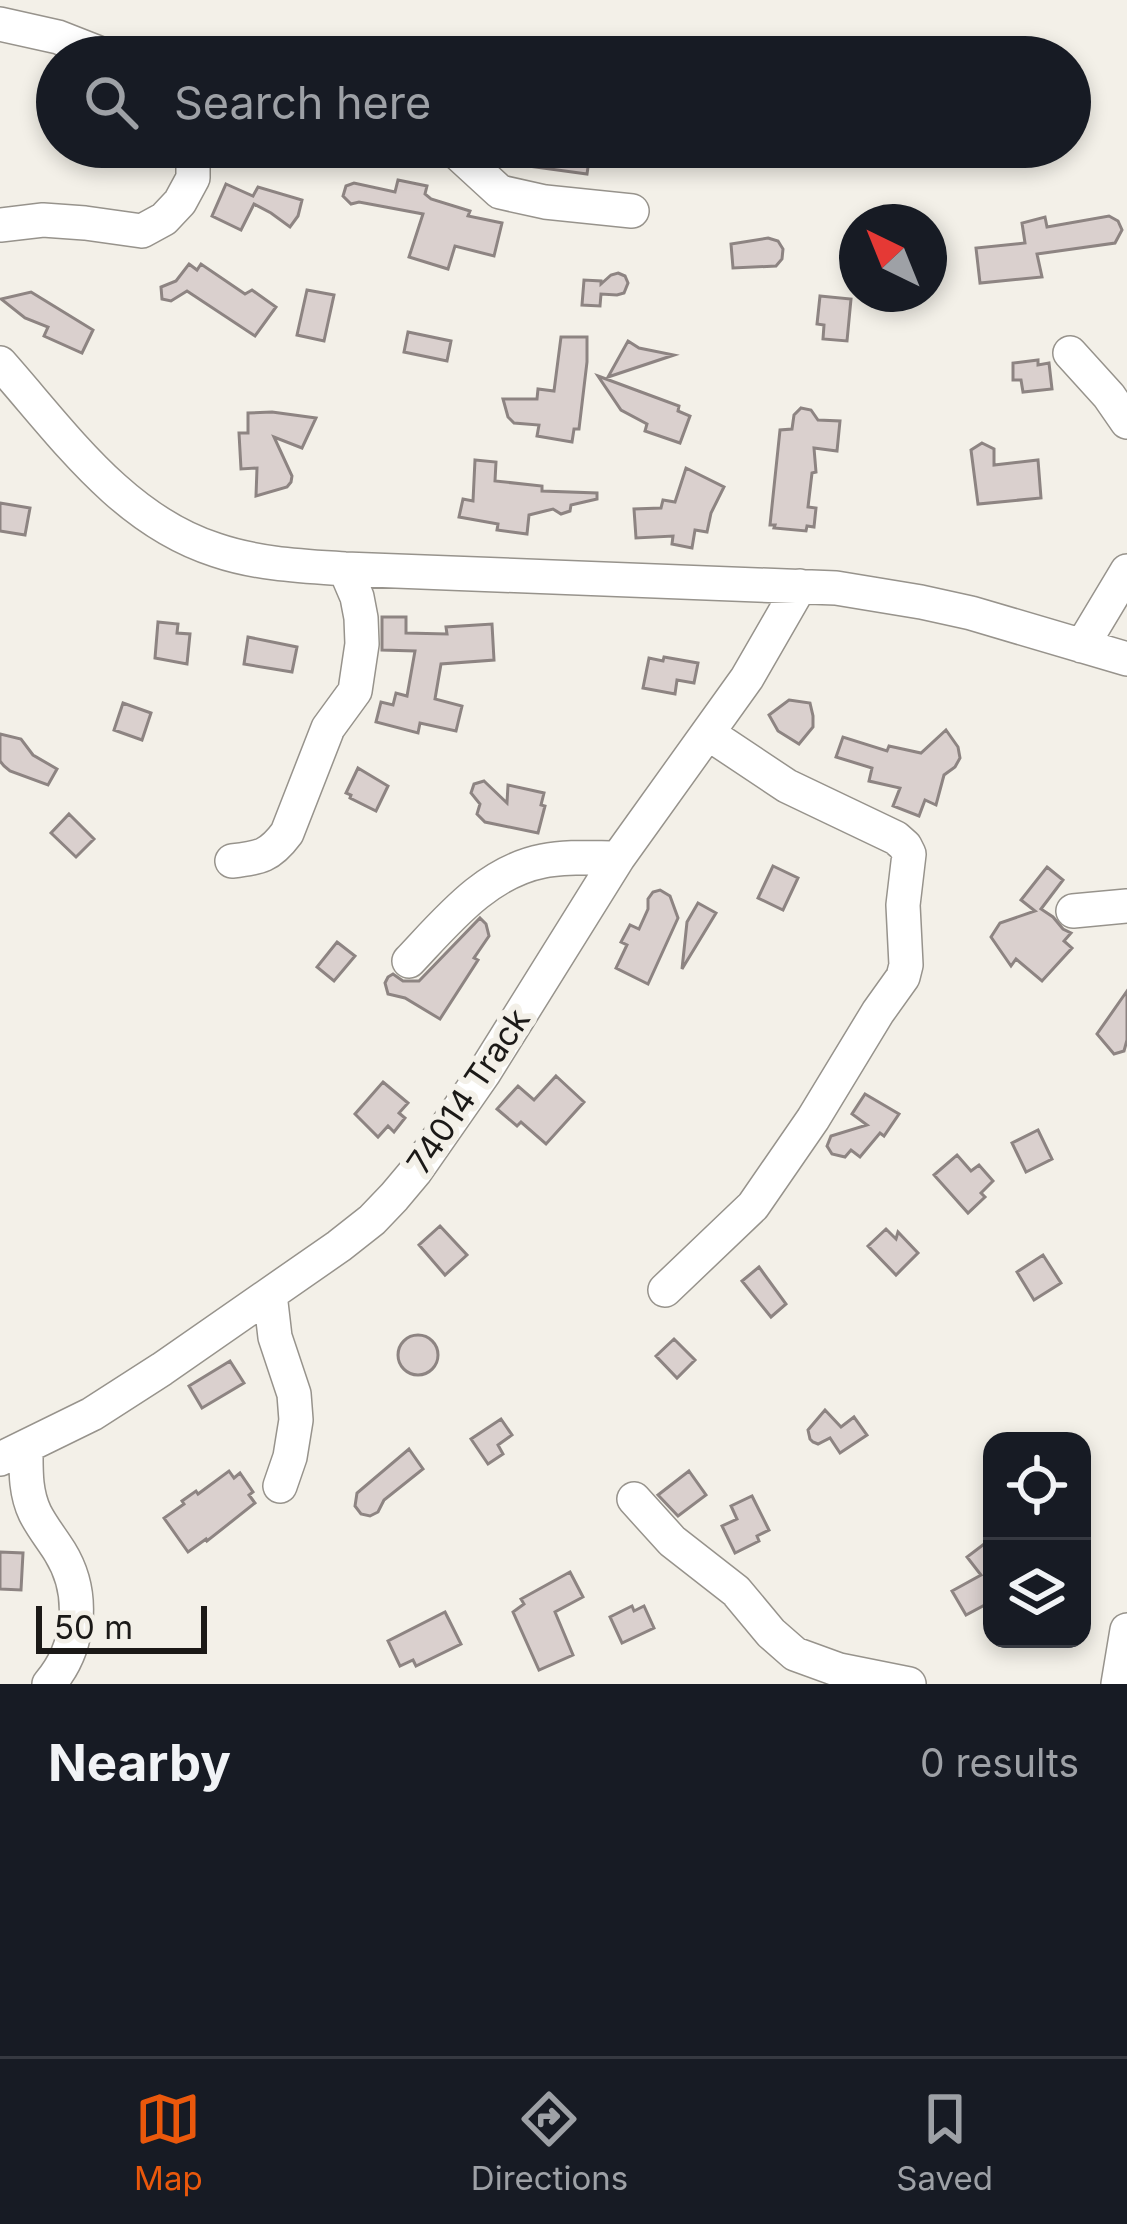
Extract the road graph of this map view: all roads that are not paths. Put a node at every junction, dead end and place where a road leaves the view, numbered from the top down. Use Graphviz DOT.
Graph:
graph roads {
  1 [pos="0,24"];
  2 [pos="54,36"];
  3 [pos="193,168"];
  4 [pos="474,168"];
  5 [pos="632,212"];
  6 [pos="0,225"];
  7 [pos="1070,353"];
  8 [pos="0,363"];
  9 [pos="1127,422"];
  10 [pos="345,568"];
  11 [pos="1127,571"];
  12 [pos="800,586"];
  13 [pos="1082,646"];
  14 [pos="1127,659"];
  15 [pos="709,734"];
  16 [pos="618,858"];
  17 [pos="232,861"];
  18 [pos="1127,906"];
  19 [pos="1073,911"];
  20 [pos="409,961"];
  21 [pos="665,1290"];
  22 [pos="270,1294"];
  23 [pos="13,1454"];
  24 [pos="280,1486"];
  25 [pos="634,1499"];
  26 [pos="1127,1630"];
  27 [pos="831,1677"];
  28 [pos="49,1684"];
  29 [pos="908,1684"];
  30 [pos="1118,1684"];
  1 -- 2 [label="street"];
  3 -- 6 [label="street"];
  4 -- 5 [label="street"];
  7 -- 9 [label="street"];
  8 -- 10 [label="street"];
  10 -- 12 [label="street"];
  10 -- 17 [label="street"];
  11 -- 13 [label="street"];
  12 -- 13 [label="street"];
  12 -- 15 [label="street, 74014 Track"];
  13 -- 14 [label="street"];
  15 -- 16 [label="street, 74014 Track"];
  15 -- 21 [label="street"];
  16 -- 20 [label="street"];
  16 -- 22 [label="street, 74014 Track"];
  18 -- 19 [label="street"];
  22 -- 23 [label="street, 74014 Track"];
  22 -- 24 [label="street"];
  23 -- 28 [label="street"];
  25 -- 27 [label="street"];
  26 -- 30 [label="street"];
  27 -- 29 [label="street"];
}
